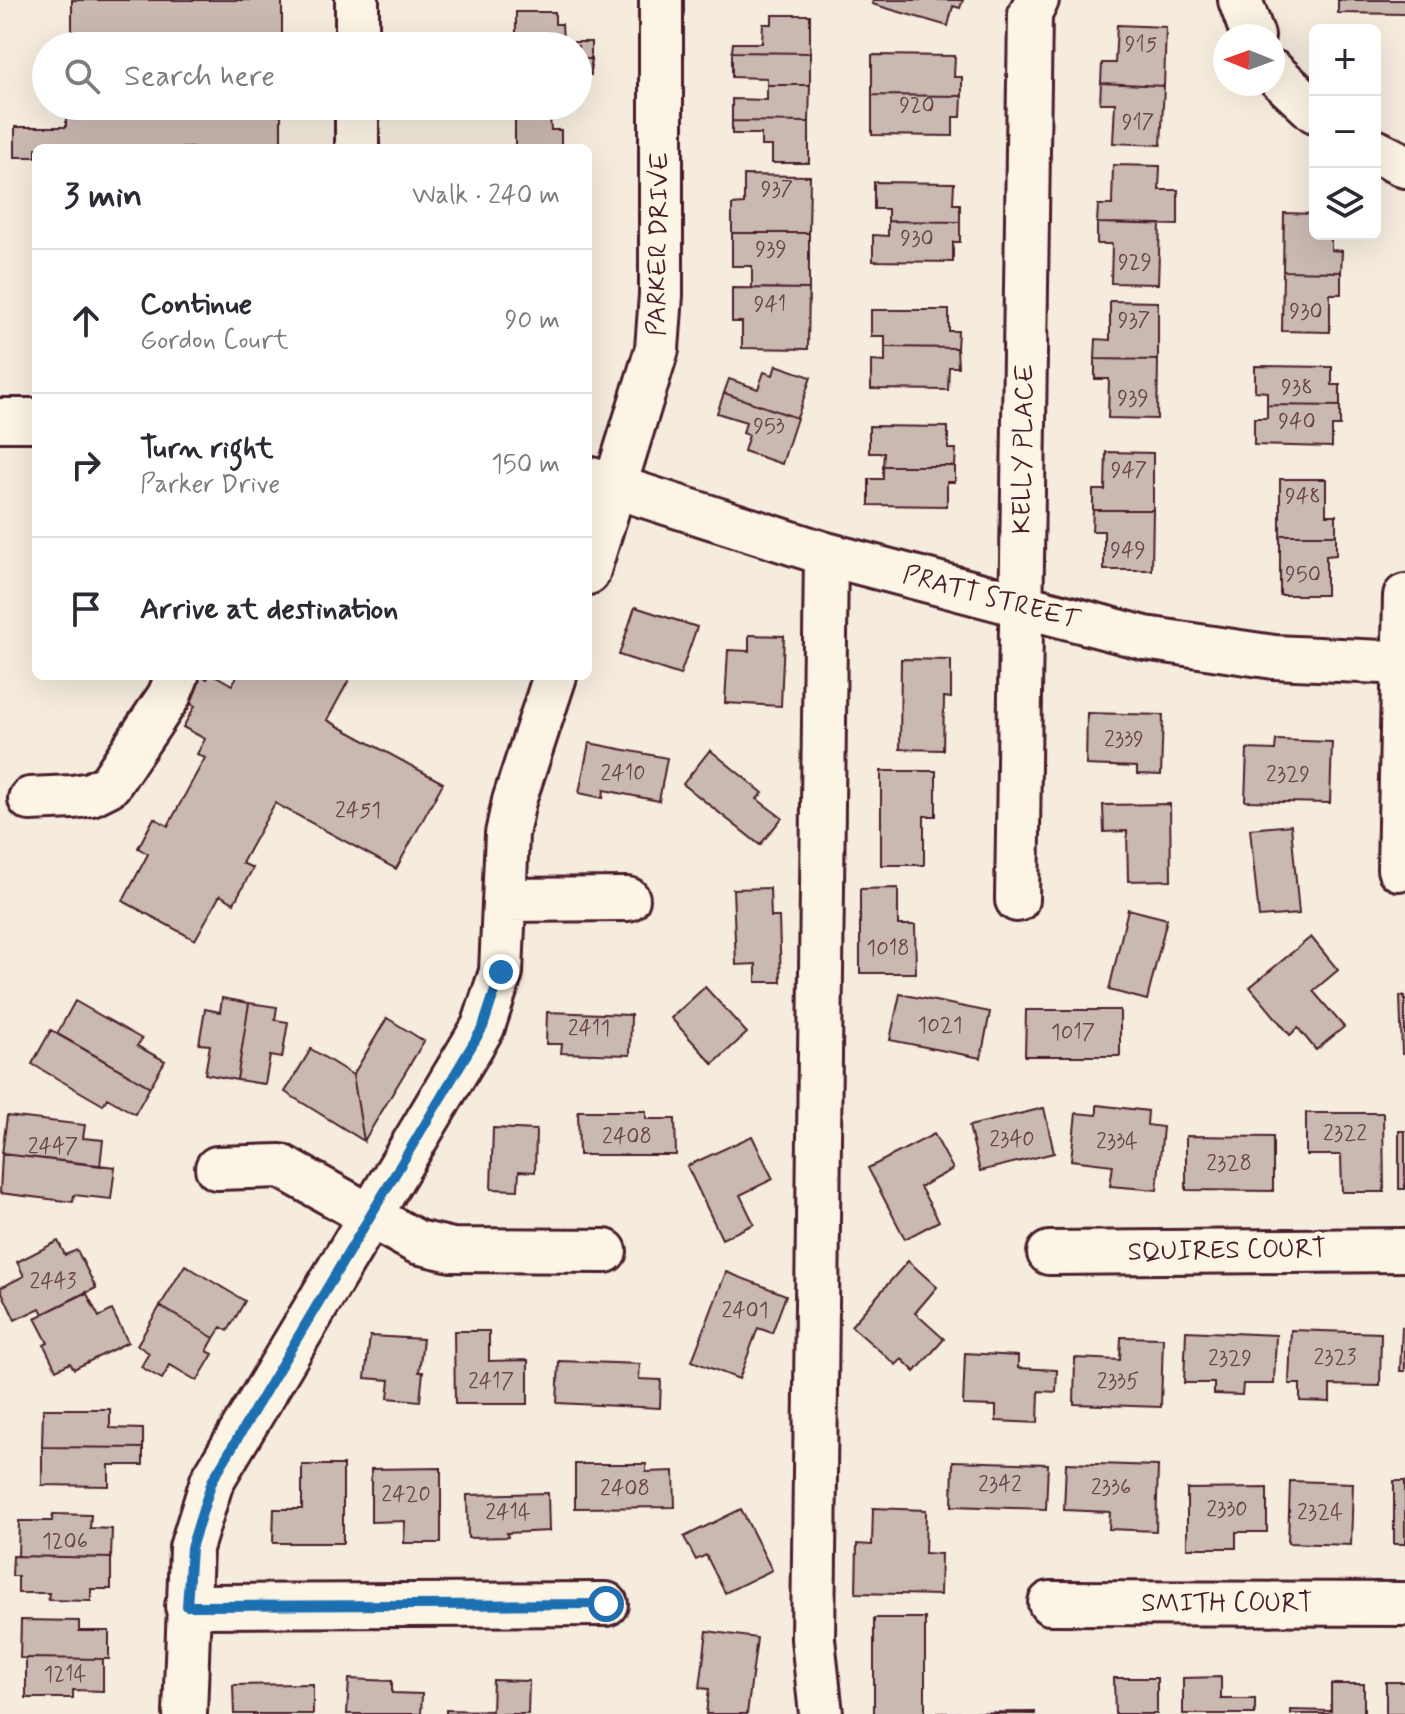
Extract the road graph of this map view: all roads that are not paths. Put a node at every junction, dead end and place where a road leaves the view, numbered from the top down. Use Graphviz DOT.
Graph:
graph roads {
  1 [pos="357,0"];
  2 [pos="661,0"];
  3 [pos="1037,0"];
  4 [pos="1240,0"];
  5 [pos="1249,24"];
  6 [pos="357,32"];
  7 [pos="1285,83"];
  8 [pos="1309,105"];
  9 [pos="357,120"];
  10 [pos="357,144"];
  11 [pos="1381,154"];
  12 [pos="1405,166"];
  13 [pos="0,420"];
  14 [pos="32,420"];
  15 [pos="602,483"];
  16 [pos="592,547"];
  17 [pos="826,554"];
  18 [pos="1405,596"];
  19 [pos="1021,607"];
  20 [pos="1404,662"];
  21 [pos="175,680"];
  22 [pos="554,680"];
  23 [pos="30,799"];
  24 [pos="1399,869"];
  25 [pos="628,899"];
  26 [pos="505,900"];
  27 [pos="1017,900"];
  28 [pos="217,1168"];
  29 [pos="371,1215"];
  30 [pos="1405,1250"];
  31 [pos="605,1251"];
  32 [pos="1049,1253"];
  33 [pos="1050,1603"];
  34 [pos="606,1604"];
  35 [pos="1405,1604"];
  36 [pos="187,1606"];
  37 [pos="185,1714"];
  38 [pos="821,1714"];
  1 -- 6 [label="street"];
  2 -- 15 [label="street, PARKER DRIVE"];
  3 -- 19 [label="street, KELLY PLACE"];
  4 -- 5 [label="street"];
  7 -- 8 [label="street"];
  9 -- 10 [label="street"];
  11 -- 12 [label="street"];
  13 -- 14 [label="street"];
  15 -- 16 [label="street, PARKER DRIVE"];
  15 -- 17 [label="street, PRATT STREET"];
  17 -- 19 [label="street, PRATT STREET"];
  17 -- 38 [label="street"];
  18 -- 20 [label="street"];
  19 -- 20 [label="street, PRATT STREET"];
  19 -- 27 [label="street, KELLY PLACE"];
  20 -- 24 [label="street"];
  21 -- 23 [label="street"];
  22 -- 26 [label="street"];
  25 -- 26 [label="street"];
  26 -- 29 [label="street"];
  28 -- 29 [label="street"];
  29 -- 31 [label="street"];
  29 -- 36 [label="street"];
  30 -- 32 [label="street, SQUIRES COURT"];
  33 -- 35 [label="street, SMITH COURT"];
  34 -- 36 [label="street"];
  36 -- 37 [label="street"];
}
